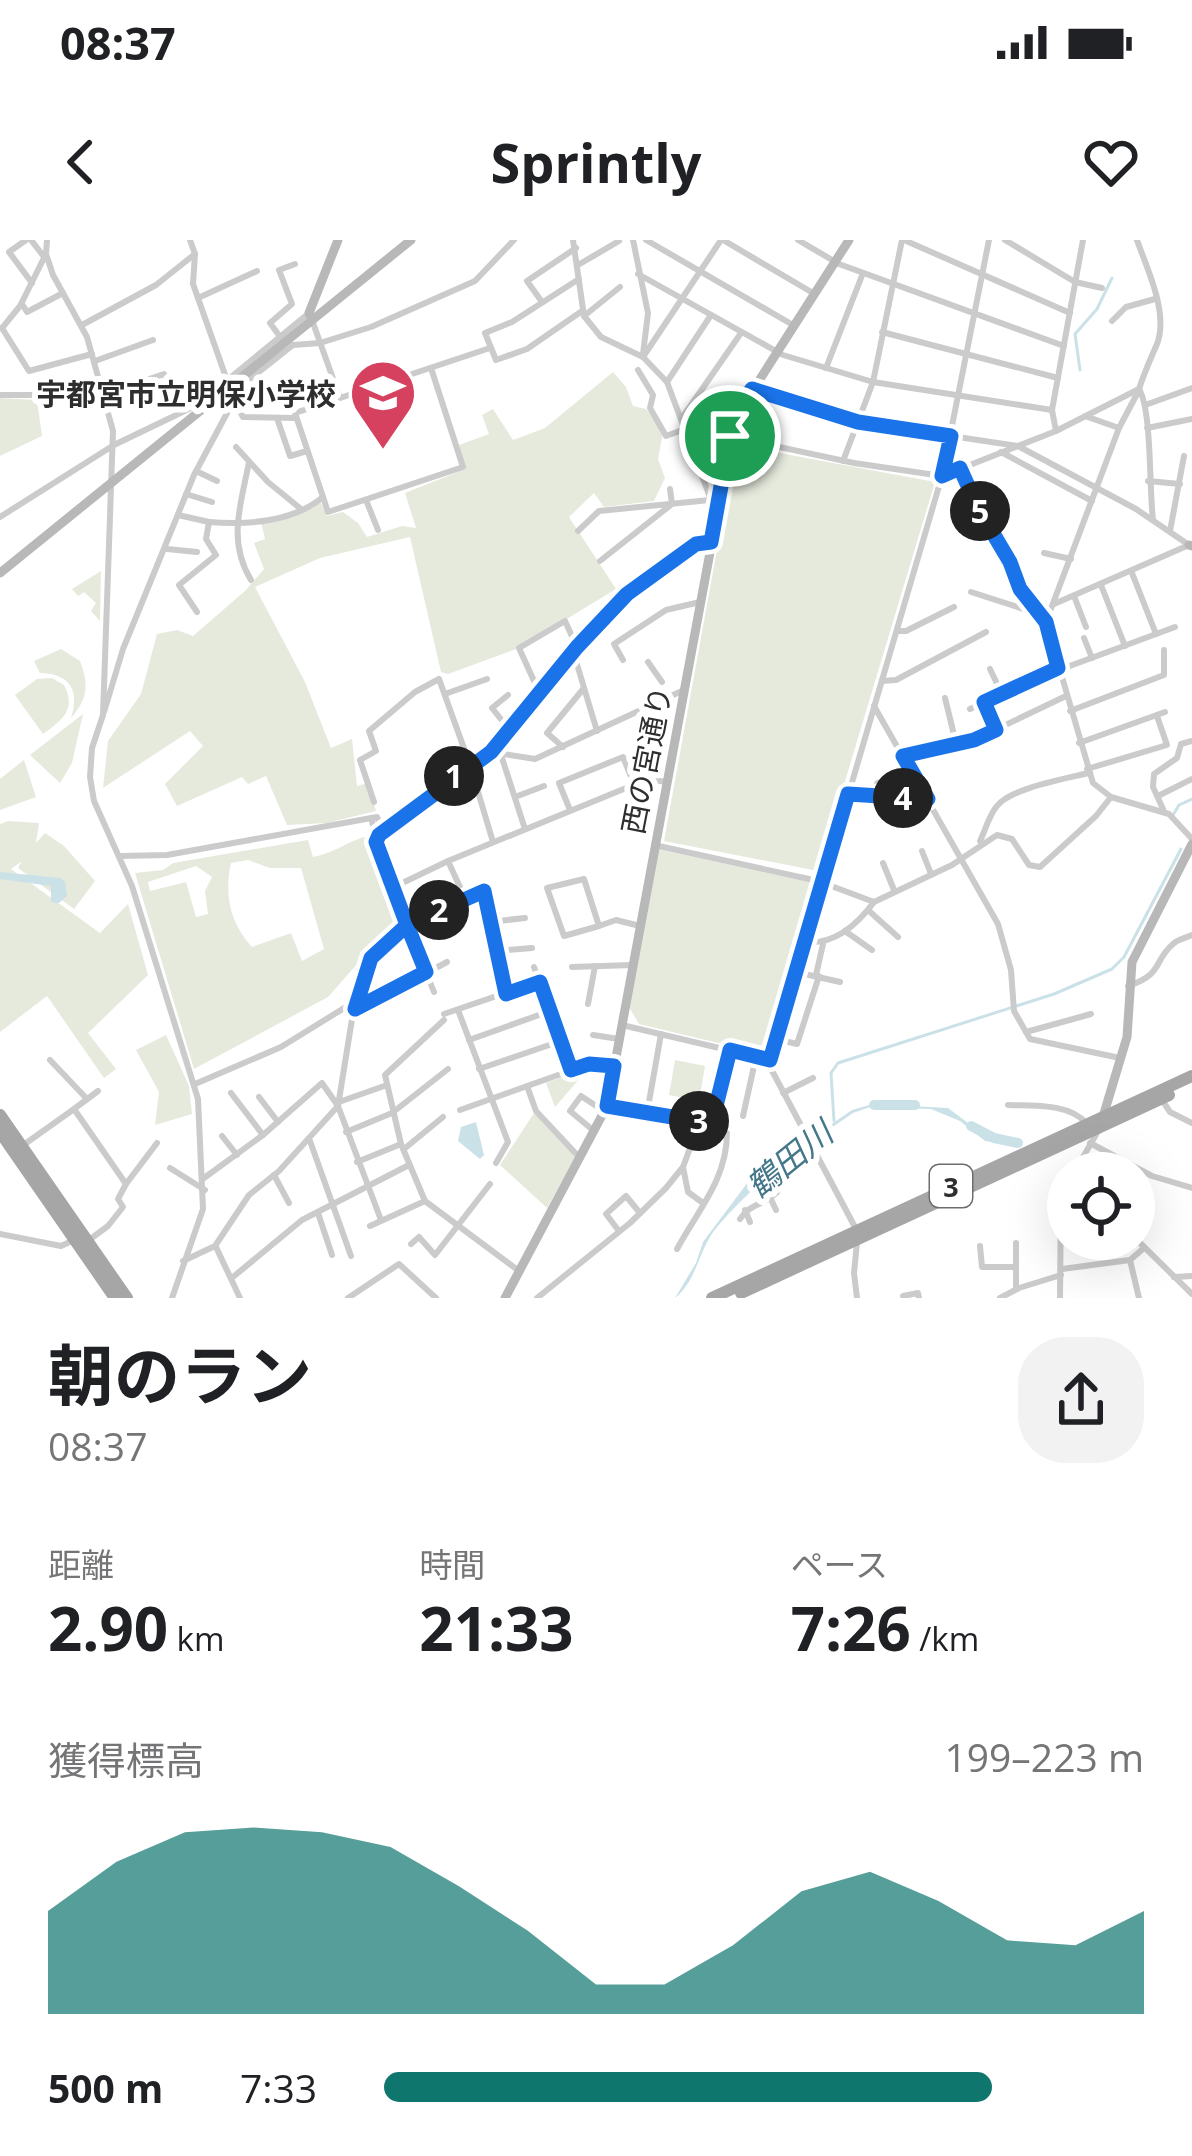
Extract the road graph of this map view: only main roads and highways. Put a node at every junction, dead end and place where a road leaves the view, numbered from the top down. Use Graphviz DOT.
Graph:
graph roads {
  1 [pos="1192,1080"];
  2 [pos="0,1115"];
  3 [pos="1097,1122"];
  4 [pos="0,1132"];
  5 [pos="856,1236"];
  6 [pos="80,1239"];
  7 [pos="115,1298"];
  8 [pos="127,1298"];
  9 [pos="712,1298"];
  10 [pos="731,1298"];
  1 -- 3 [label="main road, 3"];
  1 -- 3 [label="main road, 3"];
  2 -- 6 [label="main road"];
  3 -- 5 [label="main road, 3"];
  4 -- 6 [label="main road"];
  5 -- 9 [label="main road, 3"];
  5 -- 10 [label="main road, 3"];
  6 -- 7 [label="main road"];
  6 -- 8 [label="main road"];
}
